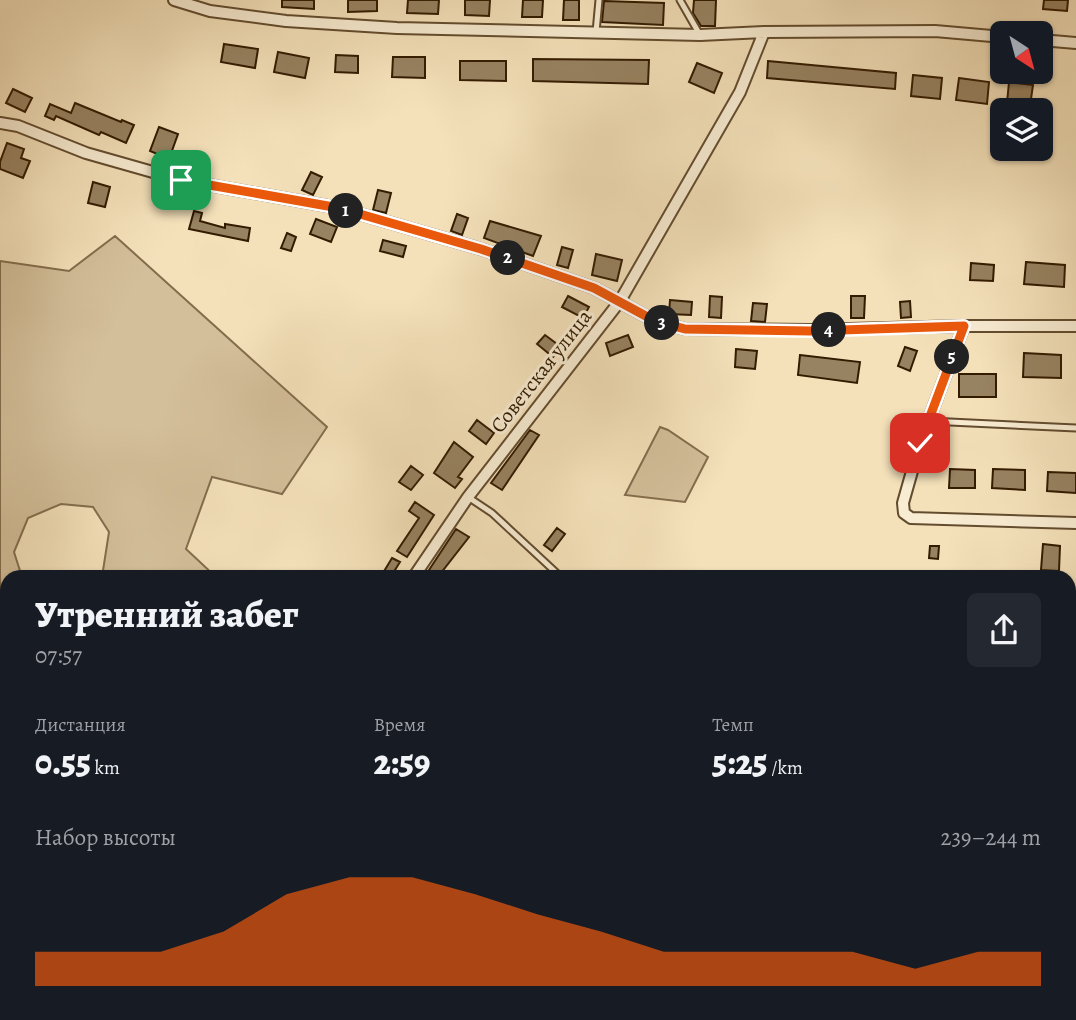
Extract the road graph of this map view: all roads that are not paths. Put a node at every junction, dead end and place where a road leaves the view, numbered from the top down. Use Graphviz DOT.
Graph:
graph roads {
  1 [pos="174,0"];
  2 [pos="599,0"];
  3 [pos="680,0"];
  4 [pos="764,32"];
  5 [pos="596,34"];
  6 [pos="700,36"];
  7 [pos="990,36"];
  8 [pos="1054,41"];
  9 [pos="1076,43"];
  10 [pos="0,123"];
  11 [pos="620,301"];
  12 [pos="964,326"];
  13 [pos="1076,326"];
  14 [pos="929,421"];
  15 [pos="1076,428"];
  16 [pos="468,497"];
  17 [pos="1076,523"];
  18 [pos="418,570"];
  19 [pos="553,570"];
  1 -- 5 [label="street"];
  2 -- 5 [label="lane"];
  3 -- 6 [label="lane"];
  4 -- 6 [label="street"];
  4 -- 7 [label="street"];
  4 -- 11 [label="street, Советская улица"];
  5 -- 6 [label="street"];
  8 -- 9 [label="street"];
  10 -- 11 [label="street"];
  11 -- 12 [label="street"];
  11 -- 16 [label="street, Советская улица"];
  12 -- 13 [label="street"];
  12 -- 14 [label="street"];
  14 -- 15 [label="lane"];
  14 -- 17 [label="street"];
  16 -- 18 [label="street, Советская улица"];
  16 -- 19 [label="lane"];
}
